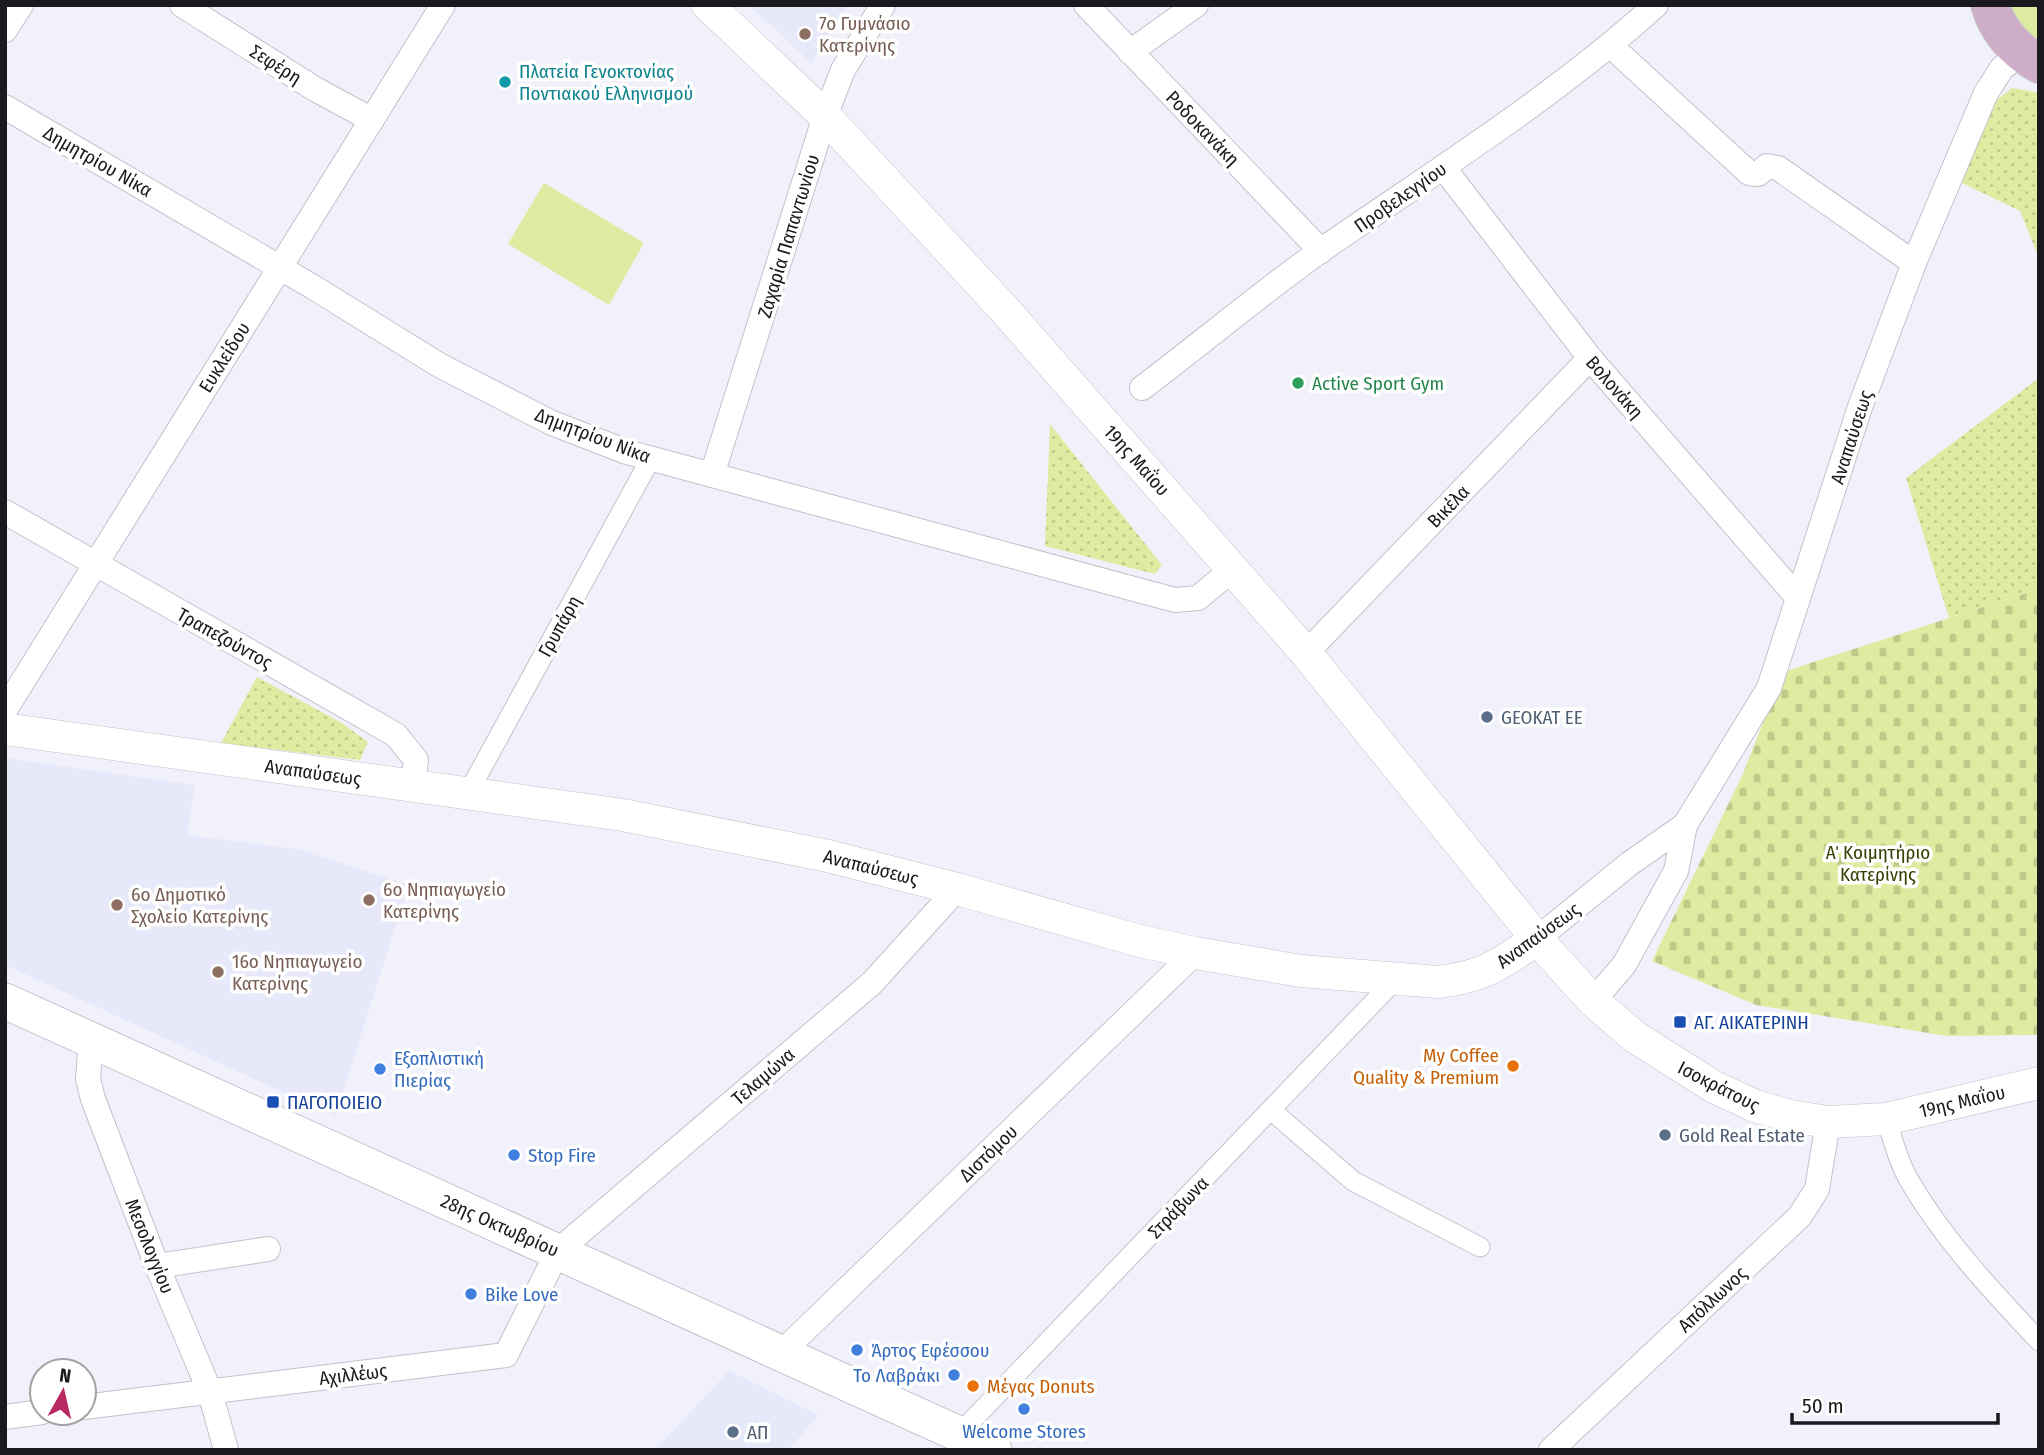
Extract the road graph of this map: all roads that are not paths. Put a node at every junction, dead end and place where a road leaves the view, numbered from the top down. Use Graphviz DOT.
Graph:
graph roads {
  1 [pos="21,5"];
  2 [pos="182,5"];
  3 [pos="443,5"];
  4 [pos="708,5"];
  5 [pos="883,5"];
  6 [pos="1086,5"];
  7 [pos="1196,5"];
  8 [pos="1656,5"];
  9 [pos="1990,5"];
  10 [pos="5,30"];
  11 [pos="1611,46"];
  12 [pos="1130,52"];
  13 [pos="2030,59"];
  14 [pos="5,107"];
  15 [pos="825,117"];
  16 [pos="372,120"];
  17 [pos="1443,167"];
  18 [pos="1321,251"];
  19 [pos="1914,263"];
  20 [pos="280,268"];
  21 [pos="1590,358"];
  22 [pos="1142,388"];
  23 [pos="650,458"];
  24 [pos="712,475"];
  25 [pos="5,512"];
  26 [pos="95,565"];
  27 [pos="1234,568"];
  28 [pos="1798,598"];
  29 [pos="1306,653"];
  30 [pos="5,710"];
  31 [pos="5,729"];
  32 [pos="414,786"];
  33 [pos="468,793"];
  34 [pos="1685,825"];
  35 [pos="957,889"];
  36 [pos="1537,939"];
  37 [pos="1195,953"];
  38 [pos="1396,979"];
  39 [pos="5,1001"];
  40 [pos="1593,1002"];
  41 [pos="91,1039"];
  42 [pos="2039,1083"];
  43 [pos="1270,1110"];
  44 [pos="1886,1119"];
  45 [pos="1828,1122"];
  46 [pos="1480,1247"];
  47 [pos="268,1249"];
  48 [pos="558,1251"];
  49 [pos="157,1266"];
  50 [pos="2039,1340"];
  51 [pos="781,1353"];
  52 [pos="210,1392"];
  53 [pos="98,1405"];
  54 [pos="28,1414"];
  55 [pos="5,1417"];
  56 [pos="959,1434"];
  57 [pos="226,1450"];
  58 [pos="994,1450"];
  59 [pos="1551,1450"];
  1 -- 10 [label="street"];
  2 -- 16 [label="street, Σεφέρη"];
  3 -- 16 [label="street, Ευκλείδου"];
  4 -- 15 [label="street, 19ης Μαΐου"];
  5 -- 15 [label="street, Ζαχαρία Παπαντωνίου"];
  6 -- 12 [label="street, Ροδοκανάκη"];
  7 -- 12 [label="street"];
  8 -- 11 [label="street, Προβελεγγίου"];
  9 -- 13 [label="main road"];
  11 -- 17 [label="street, Προβελεγγίου"];
  11 -- 19 [label="street"];
  12 -- 18 [label="street, Ροδοκανάκη"];
  13 -- 19 [label="street, Αναπαύσεως"];
  14 -- 20 [label="street, Δημητρίου Νίκα"];
  15 -- 24 [label="street, Ζαχαρία Παπαντωνίου"];
  15 -- 27 [label="street, 19ης Μαΐου"];
  16 -- 20 [label="street, Ευκλείδου"];
  17 -- 18 [label="street, Προβελεγγίου"];
  17 -- 21 [label="street, Βολονάκη"];
  18 -- 22 [label="street, Προβελεγγίου"];
  19 -- 28 [label="street, Αναπαύσεως"];
  20 -- 23 [label="street, Δημητρίου Νίκα"];
  20 -- 26 [label="street, Ευκλείδου"];
  21 -- 28 [label="street, Βολονάκη"];
  21 -- 29 [label="street, Βικέλα"];
  23 -- 24 [label="street, Δημητρίου Νίκα"];
  23 -- 33 [label="street, Γρυπάρη"];
  24 -- 27 [label="street, Δημητρίου Νίκα"];
  25 -- 26 [label="street, Τραπεζούντος"];
  26 -- 30 [label="street, Ευκλείδου"];
  26 -- 32 [label="street, Τραπεζούντος"];
  27 -- 29 [label="street, 19ης Μαΐου"];
  28 -- 34 [label="street, Αναπαύσεως"];
  29 -- 36 [label="street, 19ης Μαΐου"];
  31 -- 32 [label="street, Αναπαύσεως"];
  32 -- 33 [label="street, Αναπαύσεως"];
  33 -- 35 [label="street, Αναπαύσεως"];
  34 -- 36 [label="street, Αναπαύσεως"];
  34 -- 40 [label="street, Αναπαύσεως"];
  35 -- 37 [label="street, Αναπαύσεως"];
  35 -- 48 [label="street, Τελαμώνα"];
  36 -- 38 [label="street, Αναπαύσεως"];
  36 -- 40 [label="street, Ισοκράτους"];
  37 -- 38 [label="street, Αναπαύσεως"];
  37 -- 51 [label="street, Διστόμου"];
  38 -- 43 [label="street, Στράβωνα"];
  39 -- 41 [label="main road, 28ης Οκτωβρίου"];
  40 -- 45 [label="street, Ισοκράτους"];
  41 -- 48 [label="main road, 28ης Οκτωβρίου"];
  41 -- 49 [label="street, Μεσολογγίου"];
  42 -- 44 [label="street, 19ης Μαΐου"];
  43 -- 46 [label="street"];
  43 -- 56 [label="street, Στράβωνα"];
  44 -- 45 [label="street, Ισοκράτους"];
  44 -- 50 [label="street"];
  45 -- 59 [label="street, Απόλλωνος"];
  47 -- 49 [label="street"];
  48 -- 51 [label="main road, 28ης Οκτωβρίου"];
  48 -- 52 [label="street, Αχιλλέως"];
  49 -- 52 [label="street, Μεσολογγίου"];
  51 -- 56 [label="main road, 28ης Οκτωβρίου"];
  52 -- 53 [label="street, Αχιλλέως"];
  52 -- 57 [label="street, Μεσολογγίου"];
  54 -- 55 [label="street"];
  56 -- 58 [label="main road, 28ης Οκτωβρίου"];
}
